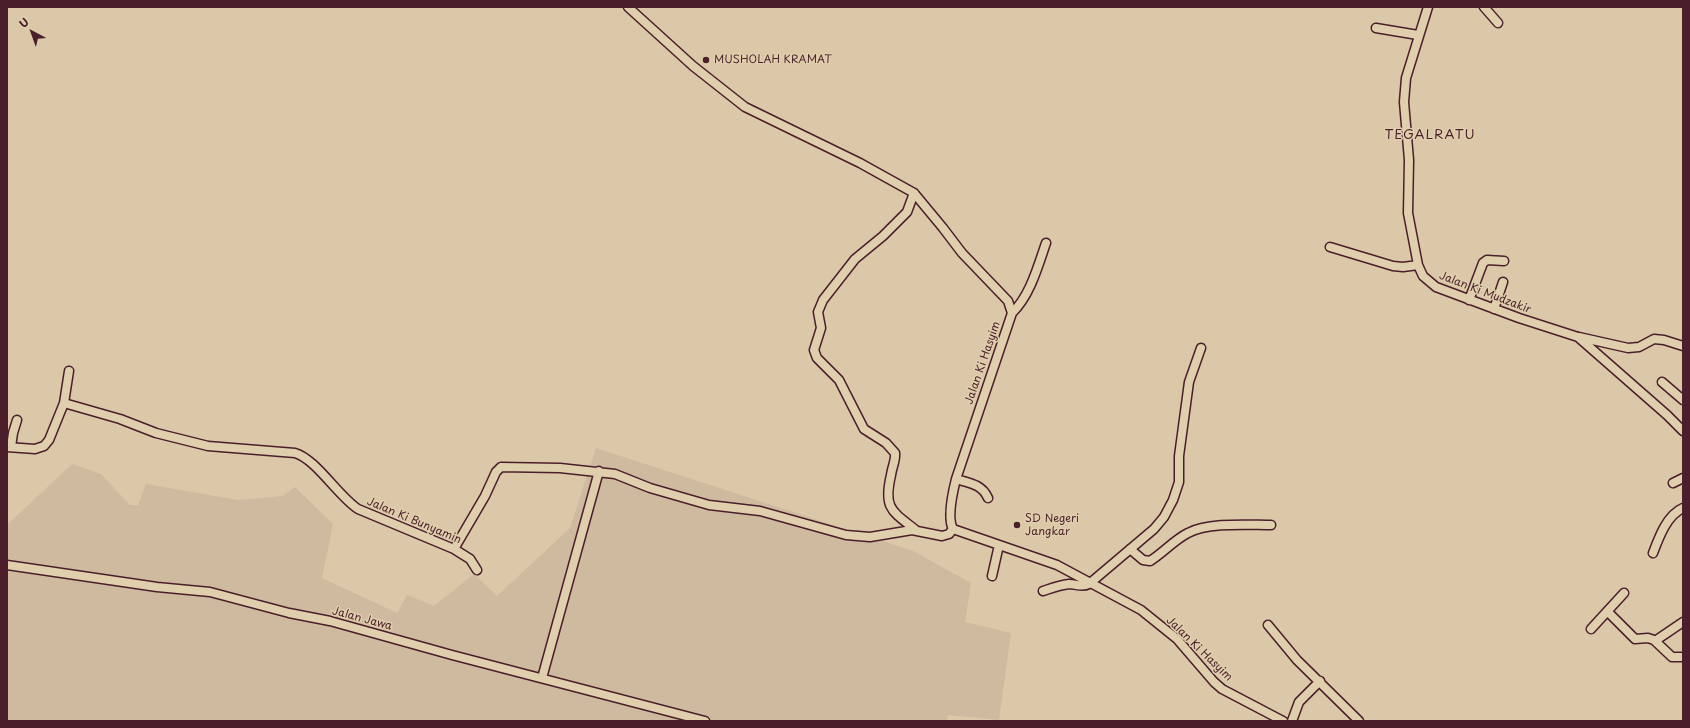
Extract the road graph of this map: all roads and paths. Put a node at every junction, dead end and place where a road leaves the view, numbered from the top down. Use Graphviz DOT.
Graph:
graph roads {
  1 [pos="628,7"];
  2 [pos="1428,7"];
  3 [pos="1484,7"];
  4 [pos="1498,23"];
  5 [pos="1376,28"];
  6 [pos="1418,35"];
  7 [pos="914,193"];
  8 [pos="1046,243"];
  9 [pos="1330,247"];
  10 [pos="1504,261"];
  11 [pos="1418,265"];
  12 [pos="1503,282"];
  13 [pos="1469,300"];
  14 [pos="1494,309"];
  15 [pos="1012,313"];
  16 [pos="1578,337"];
  17 [pos="1683,346"];
  18 [pos="1201,348"];
  19 [pos="69,371"];
  20 [pos="1662,382"];
  21 [pos="1683,400"];
  22 [pos="64,403"];
  23 [pos="17,420"];
  24 [pos="1680,423"];
  25 [pos="1683,431"];
  26 [pos="9,447"];
  27 [pos="599,471"];
  28 [pos="1683,478"];
  29 [pos="956,479"];
  30 [pos="1673,483"];
  31 [pos="988,498"];
  32 [pos="1683,508"];
  33 [pos="1271,525"];
  34 [pos="953,529"];
  35 [pos="917,531"];
  36 [pos="999,545"];
  37 [pos="454,549"];
  38 [pos="1130,549"];
  39 [pos="1654,552"];
  40 [pos="7,565"];
  41 [pos="477,570"];
  42 [pos="992,576"];
  43 [pos="1089,584"];
  44 [pos="1043,591"];
  45 [pos="1624,593"];
  46 [pos="1608,612"];
  47 [pos="1683,622"];
  48 [pos="1268,625"];
  49 [pos="1591,629"];
  50 [pos="1656,641"];
  51 [pos="1683,657"];
  52 [pos="542,678"];
  53 [pos="1320,681"];
  54 [pos="705,721"];
  55 [pos="1283,721"];
  56 [pos="1292,721"];
  57 [pos="1359,721"];
  1 -- 7 [label="street, Jalan Ki Hasyim"];
  2 -- 6 [label="street, Jalan Ki Mudzakir"];
  3 -- 4 [label="street"];
  5 -- 6 [label="street"];
  6 -- 11 [label="street, Jalan Ki Mudzakir"];
  7 -- 15 [label="street, Jalan Ki Hasyim"];
  7 -- 35 [label="street"];
  8 -- 15 [label="street"];
  9 -- 11 [label="street"];
  10 -- 13 [label="street"];
  11 -- 13 [label="street, Jalan Ki Mudzakir"];
  12 -- 14 [label="street"];
  13 -- 14 [label="street, Jalan Ki Mudzakir"];
  14 -- 16 [label="street, Jalan Ki Mudzakir"];
  15 -- 29 [label="street, Jalan Ki Hasyim"];
  16 -- 17 [label="street"];
  16 -- 24 [label="street, Jalan Ki Mudzakir"];
  18 -- 38 [label="street"];
  19 -- 22 [label="street"];
  20 -- 21 [label="street"];
  22 -- 26 [label="street"];
  22 -- 37 [label="street, Jalan Ki Bunyamin"];
  23 -- 26 [label="street"];
  24 -- 25 [label="street, Jalan Ki Mudzakir"];
  27 -- 35 [label="street"];
  27 -- 37 [label="street"];
  27 -- 52 [label="street"];
  28 -- 30 [label="street"];
  29 -- 31 [label="street"];
  29 -- 34 [label="street, Jalan Ki Hasyim"];
  32 -- 39 [label="street"];
  33 -- 38 [label="street"];
  34 -- 35 [label="street"];
  34 -- 36 [label="street, Jalan Ki Hasyim"];
  36 -- 42 [label="street"];
  36 -- 43 [label="street, Jalan Ki Hasyim"];
  37 -- 41 [label="street, Jalan Ki Bunyamin"];
  38 -- 43 [label="street"];
  40 -- 52 [label="street, Jalan Jawa"];
  43 -- 44 [label="street"];
  43 -- 55 [label="street, Jalan Ki Hasyim"];
  45 -- 46 [label="street"];
  46 -- 49 [label="street"];
  46 -- 50 [label="street"];
  47 -- 50 [label="street"];
  48 -- 53 [label="street"];
  50 -- 51 [label="street"];
  52 -- 54 [label="street, Jalan Jawa"];
  53 -- 56 [label="street"];
  53 -- 57 [label="street"];
}
